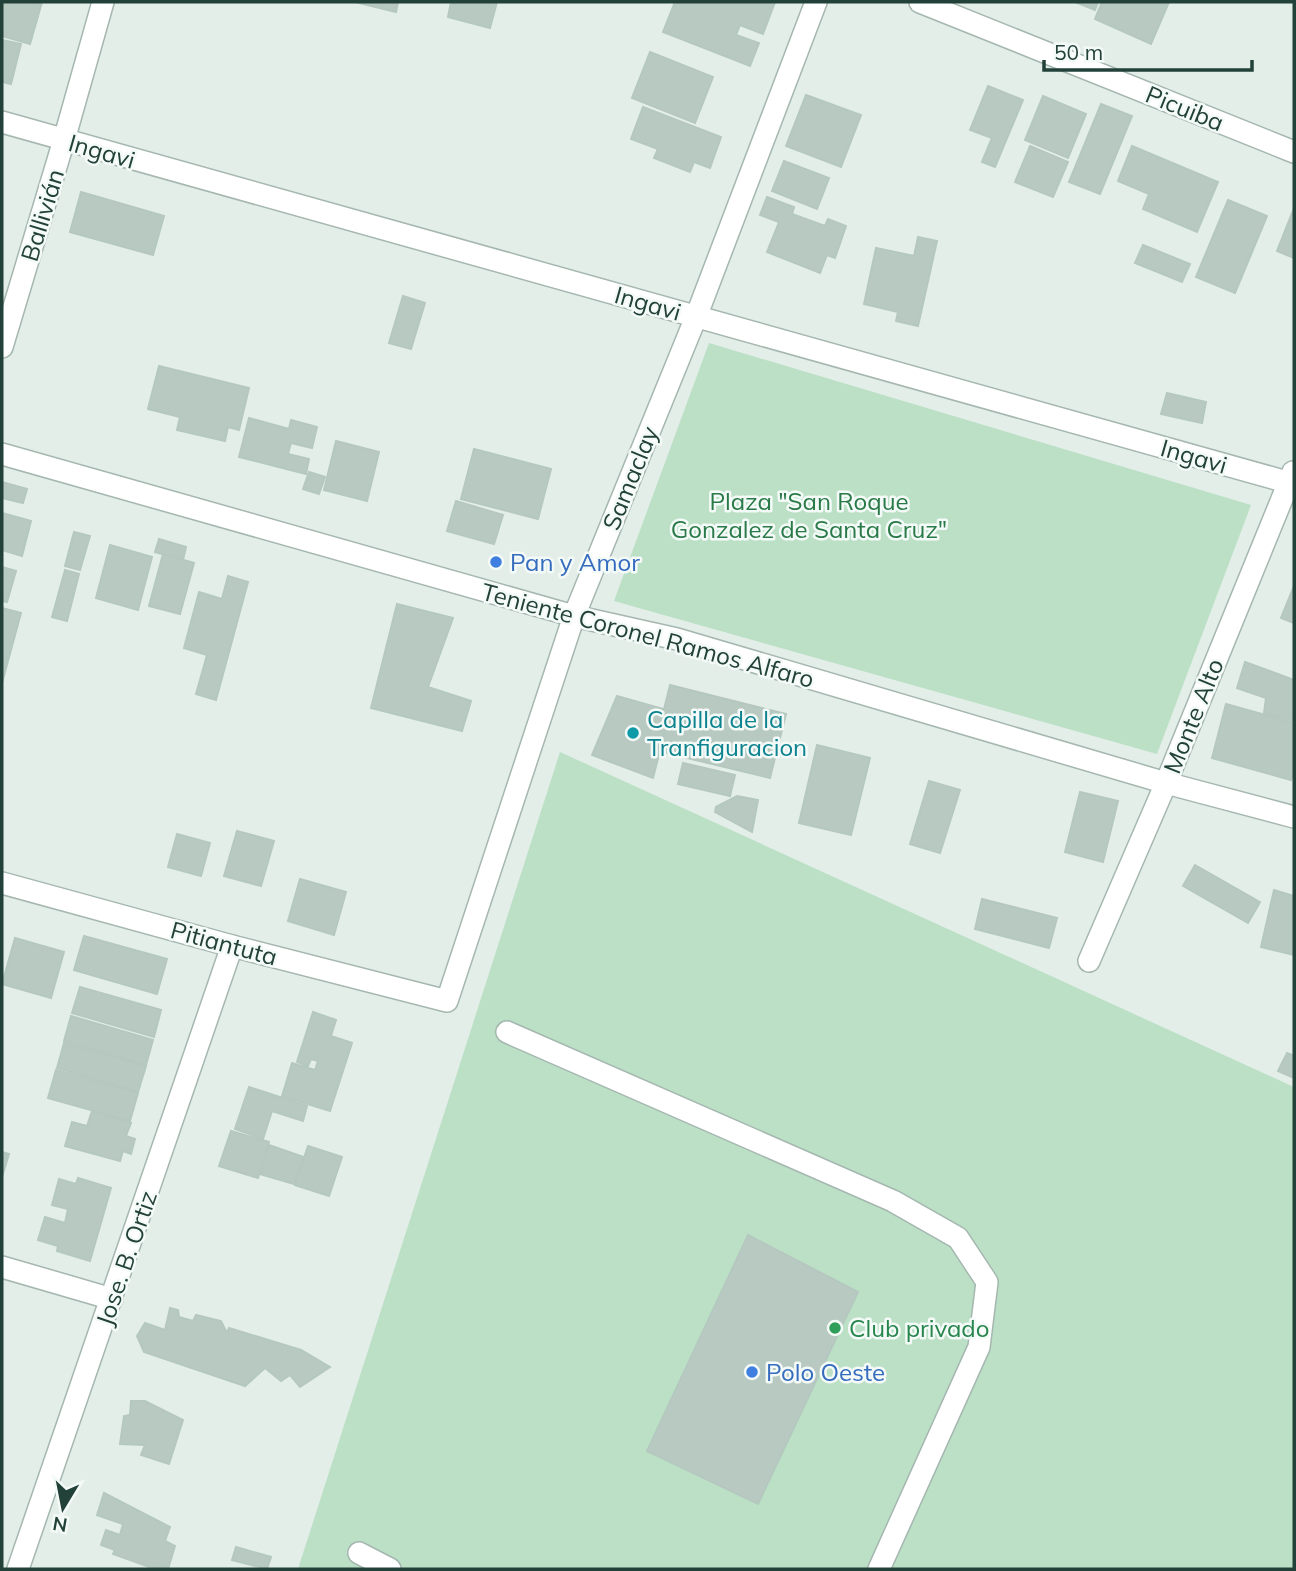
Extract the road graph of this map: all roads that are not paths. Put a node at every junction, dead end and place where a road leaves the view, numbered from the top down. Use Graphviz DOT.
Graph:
graph roads {
  1 [pos="103,2"];
  2 [pos="816,2"];
  3 [pos="920,2"];
  4 [pos="2,122"];
  5 [pos="64,140"];
  6 [pos="1294,152"];
  7 [pos="696,317"];
  8 [pos="2,347"];
  9 [pos="2,454"];
  10 [pos="1292,479"];
  11 [pos="574,616"];
  12 [pos="1166,783"];
  13 [pos="1294,817"];
  14 [pos="2,883"];
  15 [pos="232,946"];
  16 [pos="1089,961"];
  17 [pos="447,1001"];
  18 [pos="507,1032"];
  19 [pos="2,1267"];
  20 [pos="112,1299"];
  21 [pos="359,1553"];
  22 [pos="19,1569"];
  23 [pos="390,1569"];
  24 [pos="879,1569"];
  1 -- 5 [label="street, Ballivián"];
  2 -- 7 [label="street, Samaclay"];
  3 -- 6 [label="street, Picuiba"];
  4 -- 5 [label="street, Ingavi"];
  5 -- 7 [label="street, Ingavi"];
  5 -- 8 [label="street, Ballivián"];
  7 -- 10 [label="street, Ingavi"];
  7 -- 11 [label="street, Samaclay"];
  9 -- 11 [label="street, Teniente Coronel Ramos Alfaro"];
  10 -- 12 [label="street, Monte Alto"];
  11 -- 12 [label="street, Teniente Coronel Ramos Alfaro"];
  11 -- 17 [label="street, Samaclay"];
  12 -- 13 [label="street, Teniente Coronel Ramos Alfaro"];
  12 -- 16 [label="street, Monte Alto"];
  14 -- 15 [label="street, Pitiantuta"];
  15 -- 17 [label="street, Pitiantuta"];
  15 -- 20 [label="street, Jose. B. Ortiz"];
  18 -- 24 [label="street"];
  19 -- 20 [label="street"];
  20 -- 22 [label="street, Jose. B. Ortiz"];
  21 -- 23 [label="street"];
}
